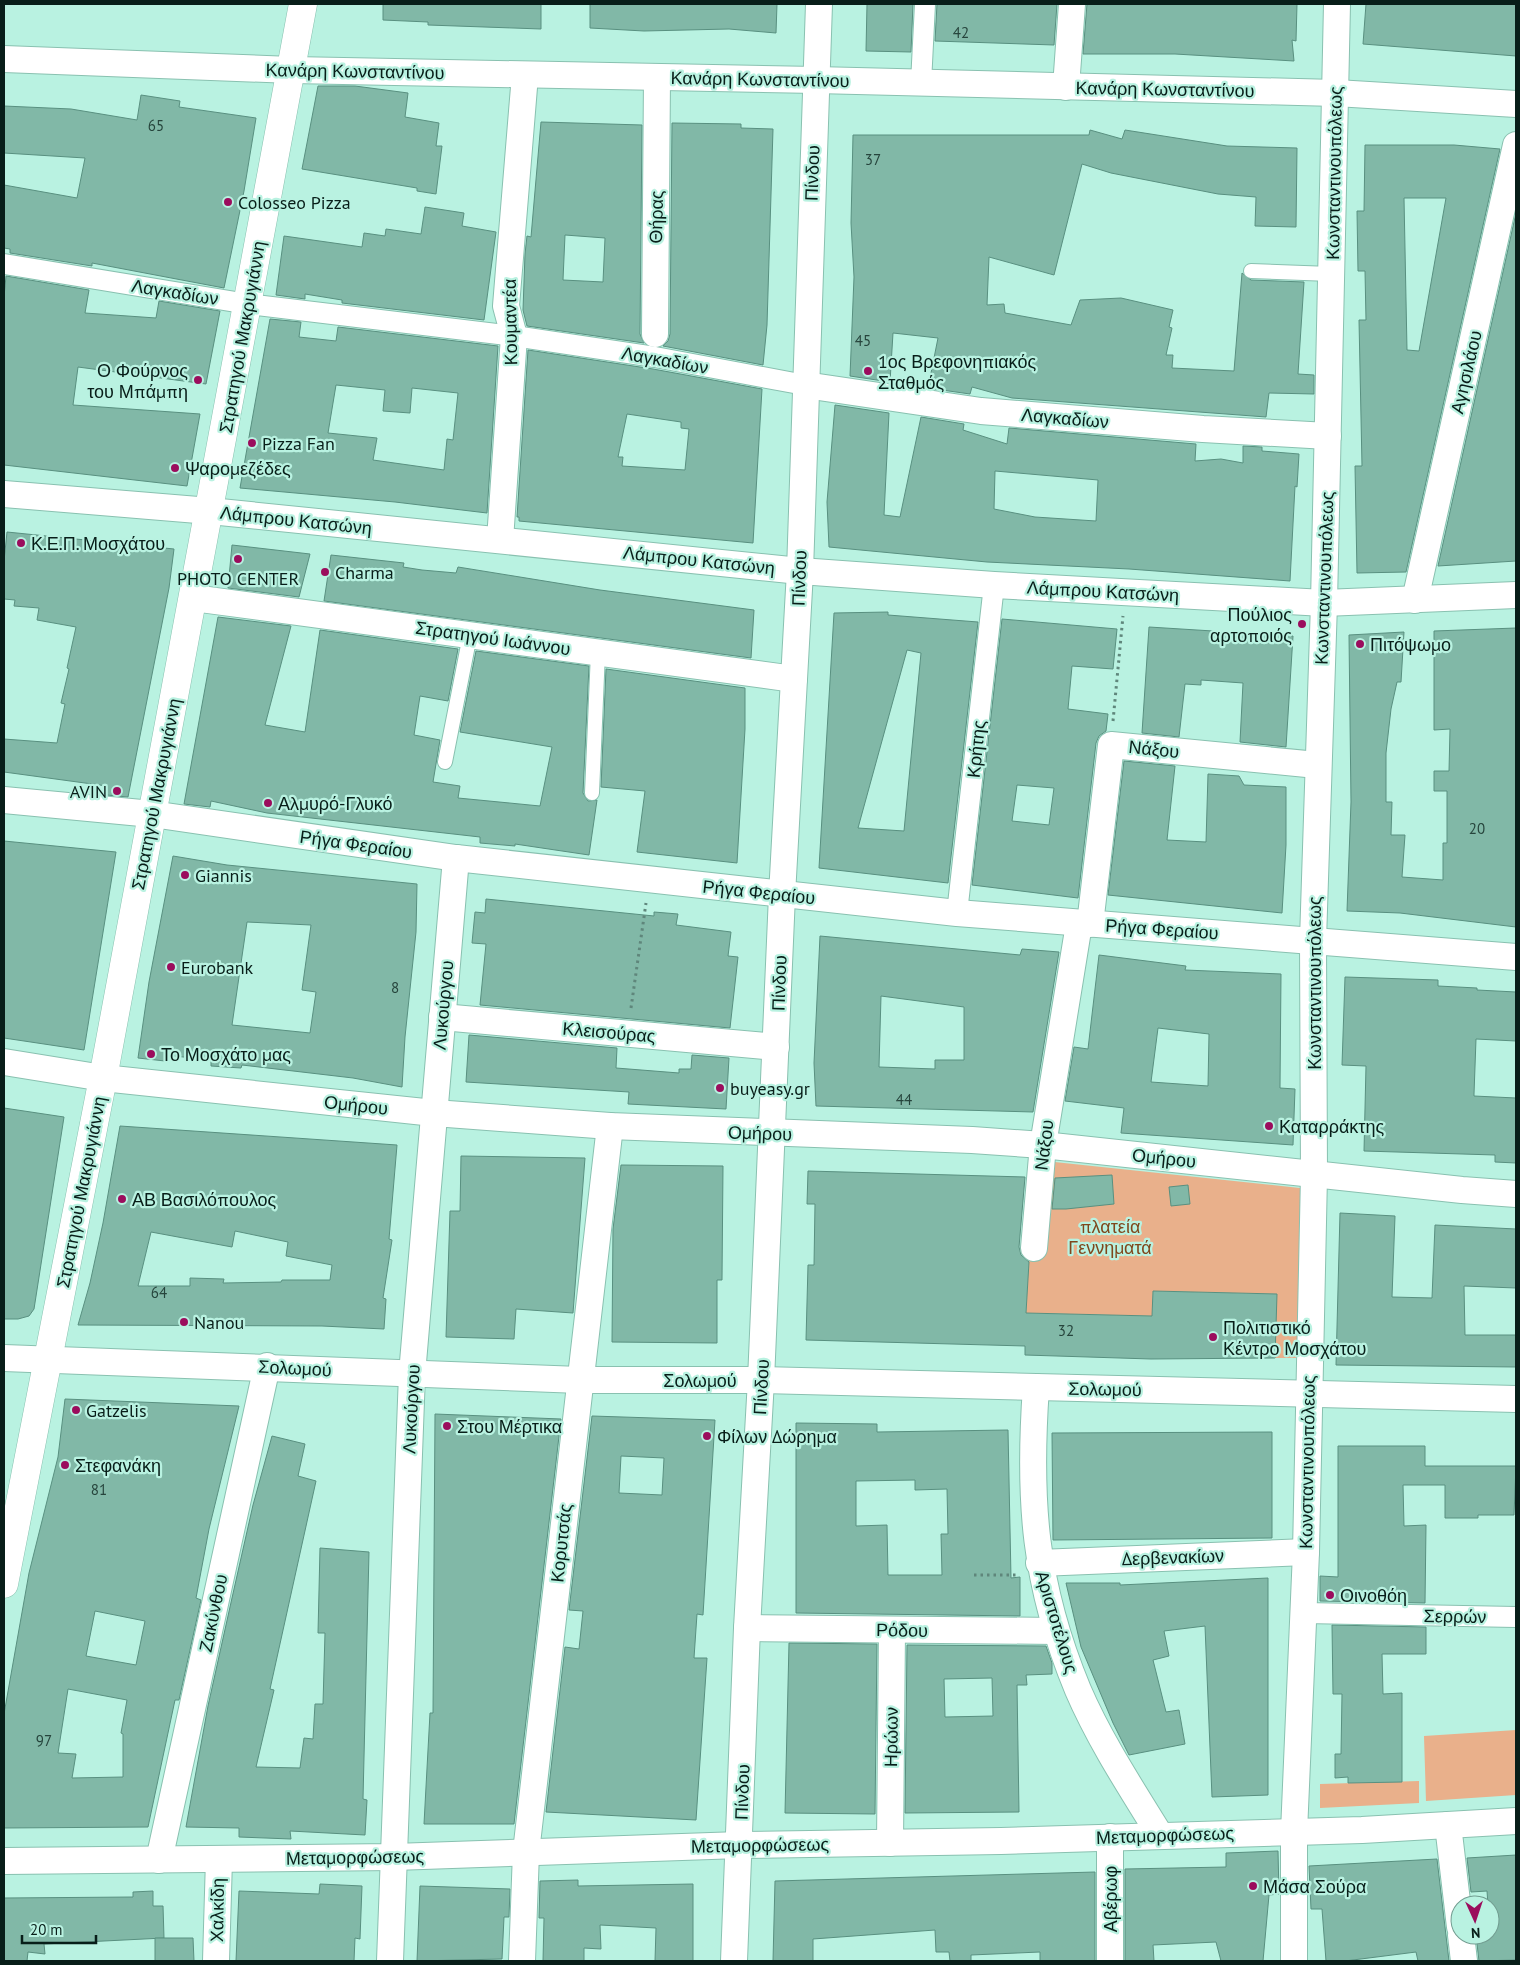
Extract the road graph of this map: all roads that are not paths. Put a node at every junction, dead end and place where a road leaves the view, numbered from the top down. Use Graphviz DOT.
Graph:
graph roads {
  1 [pos="303,4"];
  2 [pos="819,4"];
  3 [pos="925,4"];
  4 [pos="1072,4"];
  5 [pos="1338,4"];
  6 [pos="4,59"];
  7 [pos="292,70"];
  8 [pos="525,75"];
  9 [pos="657,77"];
  10 [pos="816,80"];
  11 [pos="921,83"];
  12 [pos="1066,87"];
  13 [pos="1336,93"];
  14 [pos="1516,104"];
  15 [pos="1516,145"];
  16 [pos="4,264"];
  17 [pos="1251,271"];
  18 [pos="1332,274"];
  19 [pos="248,304"];
  20 [pos="514,336"];
  21 [pos="655,346"];
  22 [pos="805,385"];
  23 [pos="1328,436"];
  24 [pos="4,494"];
  25 [pos="210,511"];
  26 [pos="500,540"];
  27 [pos="800,571"];
  28 [pos="994,585"];
  29 [pos="1516,595"];
  30 [pos="193,598"];
  31 [pos="1415,600"];
  32 [pos="1324,603"];
  33 [pos="470,635"];
  34 [pos="598,652"];
  35 [pos="794,679"];
  36 [pos="445,762"];
  37 [pos="1318,765"];
  38 [pos="592,793"];
  39 [pos="4,800"];
  40 [pos="152,814"];
  41 [pos="456,858"];
  42 [pos="782,895"];
  43 [pos="957,913"];
  44 [pos="1084,924"];
  45 [pos="1313,940"];
  46 [pos="1516,957"];
  47 [pos="442,1017"];
  48 [pos="776,1047"];
  49 [pos="4,1062"];
  50 [pos="104,1078"];
  51 [pos="434,1113"];
  52 [pos="610,1126"];
  53 [pos="773,1134"];
  54 [pos="1043,1145"];
  55 [pos="1314,1175"];
  56 [pos="1516,1194"];
  57 [pos="1034,1248"];
  58 [pos="4,1358"];
  59 [pos="48,1359"];
  60 [pos="267,1366"];
  61 [pos="412,1374"];
  62 [pos="580,1380"];
  63 [pos="761,1380"];
  64 [pos="1036,1387"];
  65 [pos="1308,1393"];
  66 [pos="1516,1399"];
  67 [pos="1306,1552"];
  68 [pos="1040,1569"];
  69 [pos="4,1584"];
  70 [pos="1304,1613"];
  71 [pos="1516,1617"];
  72 [pos="747,1628"];
  73 [pos="892,1630"];
  74 [pos="1056,1631"];
  75 [pos="1516,1821"];
  76 [pos="1448,1825"];
  77 [pos="1294,1832"];
  78 [pos="1160,1835"];
  79 [pos="1110,1837"];
  80 [pos="890,1843"];
  81 [pos="740,1845"];
  82 [pos="526,1852"];
  83 [pos="394,1856"];
  84 [pos="219,1859"];
  85 [pos="159,1860"];
  86 [pos="4,1861"];
  87 [pos="1456,1895"];
  88 [pos="1462,1945"];
  89 [pos="216,1961"];
  90 [pos="390,1961"];
  91 [pos="522,1961"];
  92 [pos="734,1961"];
  93 [pos="1110,1961"];
  94 [pos="1294,1961"];
  95 [pos="1464,1961"];
  1 -- 7 [label="main road, Στρατηγού Μακρυγιάννη"];
  2 -- 10 [label="street, Πίνδου"];
  3 -- 11 [label="street"];
  4 -- 12 [label="street"];
  5 -- 13 [label="street, Κωνσταντινουπόλεως"];
  6 -- 7 [label="street, Κανάρη Κωνσταντίνου"];
  7 -- 8 [label="street, Κανάρη Κωνσταντίνου"];
  7 -- 19 [label="main road, Στρατηγού Μακρυγιάννη"];
  8 -- 9 [label="street, Κανάρη Κωνσταντίνου"];
  8 -- 20 [label="street, Κουμαντέα"];
  9 -- 10 [label="street, Κανάρη Κωνσταντίνου"];
  9 -- 21 [label="street, Θήρας"];
  10 -- 11 [label="street, Κανάρη Κωνσταντίνου"];
  10 -- 22 [label="street, Πίνδου"];
  11 -- 12 [label="street, Κανάρη Κωνσταντίνου"];
  12 -- 13 [label="street, Κανάρη Κωνσταντίνου"];
  13 -- 14 [label="street, Κανάρη Κωνσταντίνου"];
  13 -- 18 [label="street, Κωνσταντινουπόλεως"];
  15 -- 31 [label="street, Αγησιλάου"];
  16 -- 19 [label="street, Λαγκαδίων"];
  17 -- 18 [label="lane"];
  18 -- 23 [label="street, Κωνσταντινουπόλεως"];
  19 -- 20 [label="street, Λαγκαδίων"];
  19 -- 25 [label="main road, Στρατηγού Μακρυγιάννη"];
  20 -- 21 [label="street, Λαγκαδίων"];
  20 -- 26 [label="street, Κουμαντέα"];
  21 -- 22 [label="street, Λαγκαδίων"];
  22 -- 23 [label="street, Λαγκαδίων"];
  22 -- 27 [label="street, Πίνδου"];
  23 -- 32 [label="street, Κωνσταντινουπόλεως"];
  24 -- 25 [label="street, Λάμπρου Κατσώνη"];
  25 -- 26 [label="street, Λάμπρου Κατσώνη"];
  25 -- 30 [label="main road, Στρατηγού Μακρυγιάννη"];
  26 -- 27 [label="street, Λάμπρου Κατσώνη"];
  27 -- 28 [label="street, Λάμπρου Κατσώνη"];
  27 -- 35 [label="street, Πίνδου"];
  28 -- 32 [label="street, Λάμπρου Κατσώνη"];
  28 -- 43 [label="street, Κρήτης"];
  29 -- 31 [label="street, Λάμπρου Κατσώνη"];
  30 -- 33 [label="street, Στρατηγού Ιωάννου"];
  30 -- 40 [label="main road, Στρατηγού Μακρυγιάννη"];
  31 -- 32 [label="street, Λάμπρου Κατσώνη"];
  32 -- 37 [label="street, Κωνσταντινουπόλεως"];
  33 -- 34 [label="street, Στρατηγού Ιωάννου"];
  33 -- 36 [label="lane"];
  34 -- 35 [label="street, Στρατηγού Ιωάννου"];
  34 -- 38 [label="lane"];
  35 -- 42 [label="street, Πίνδου"];
  37 -- 44 [label="street, Νάξου"];
  37 -- 45 [label="street, Κωνσταντινουπόλεως"];
  39 -- 40 [label="street, Ρήγα Φεραίου"];
  40 -- 41 [label="street, Ρήγα Φεραίου"];
  40 -- 50 [label="main road, Στρατηγού Μακρυγιάννη"];
  41 -- 42 [label="street, Ρήγα Φεραίου"];
  41 -- 47 [label="street, Λυκούργου"];
  42 -- 43 [label="street, Ρήγα Φεραίου"];
  42 -- 48 [label="street, Πίνδου"];
  43 -- 44 [label="street, Ρήγα Φεραίου"];
  44 -- 45 [label="street, Ρήγα Φεραίου"];
  44 -- 54 [label="street, Νάξου"];
  45 -- 46 [label="street, Ρήγα Φεραίου"];
  45 -- 55 [label="street, Κωνσταντινουπόλεως"];
  47 -- 48 [label="street, Κλεισούρας"];
  47 -- 51 [label="street, Λυκούργου"];
  48 -- 53 [label="street, Πίνδου"];
  49 -- 50 [label="street, Ομήρου"];
  50 -- 51 [label="street, Ομήρου"];
  50 -- 59 [label="main road, Στρατηγού Μακρυγιάννη"];
  51 -- 52 [label="street, Ομήρου"];
  51 -- 61 [label="street, Λυκούργου"];
  52 -- 53 [label="street, Ομήρου"];
  52 -- 62 [label="street, Κορυτσάς"];
  53 -- 54 [label="street, Ομήρου"];
  53 -- 63 [label="street, Πίνδου"];
  54 -- 55 [label="street, Ομήρου"];
  54 -- 57 [label="street, Νάξου"];
  55 -- 56 [label="street, Ομήρου"];
  55 -- 65 [label="street, Κωνσταντινουπόλεως"];
  58 -- 59 [label="street, Σολωμού"];
  59 -- 60 [label="street, Σολωμού"];
  59 -- 69 [label="main road, Στρατηγού Μακρυγιάννη"];
  60 -- 61 [label="street, Σολωμού"];
  60 -- 85 [label="street, Ζακύνθου"];
  61 -- 62 [label="street, Σολωμού"];
  61 -- 83 [label="street, Λυκούργου"];
  62 -- 63 [label="street, Σολωμού"];
  62 -- 82 [label="street, Κορυτσάς"];
  63 -- 64 [label="street, Σολωμού"];
  63 -- 72 [label="street, Πίνδου"];
  64 -- 65 [label="street, Σολωμού"];
  64 -- 68 [label="street, Αριστοτέλους"];
  65 -- 66 [label="street, Σολωμού"];
  65 -- 67 [label="street, Κωνσταντινουπόλεως"];
  67 -- 68 [label="street, Δερβενακίων"];
  67 -- 70 [label="street, Κωνσταντινουπόλεως"];
  68 -- 74 [label="street, Αριστοτέλους"];
  70 -- 71 [label="street, Σερρών"];
  70 -- 77 [label="street, Κωνσταντινουπόλεως"];
  72 -- 73 [label="street, Ρόδου"];
  72 -- 81 [label="street, Πίνδου"];
  73 -- 74 [label="street, Ρόδου"];
  73 -- 80 [label="street, Ηρώων"];
  74 -- 78 [label="street, Αριστοτέλους"];
  75 -- 76 [label="street, Μεταμορφώσεως"];
  76 -- 77 [label="street, Μεταμορφώσεως"];
  76 -- 87 [label="street"];
  77 -- 78 [label="street, Μεταμορφώσεως"];
  77 -- 94 [label="street, Κωνσταντινουπόλεως"];
  78 -- 79 [label="street, Μεταμορφώσεως"];
  79 -- 80 [label="street, Μεταμορφώσεως"];
  79 -- 93 [label="street, Αβέρωφ"];
  80 -- 81 [label="street, Μεταμορφώσεως"];
  81 -- 82 [label="street, Μεταμορφώσεως"];
  81 -- 92 [label="street, Πίνδου"];
  82 -- 83 [label="street, Μεταμορφώσεως"];
  82 -- 91 [label="street, Κορυτσάς"];
  83 -- 84 [label="street, Μεταμορφώσεως"];
  83 -- 90 [label="street, Λυκούργου"];
  84 -- 85 [label="street, Μεταμορφώσεως"];
  84 -- 89 [label="street, Χαλκίδη"];
  85 -- 86 [label="street, Μεταμορφώσεως"];
  88 -- 95 [label="street"];
}
